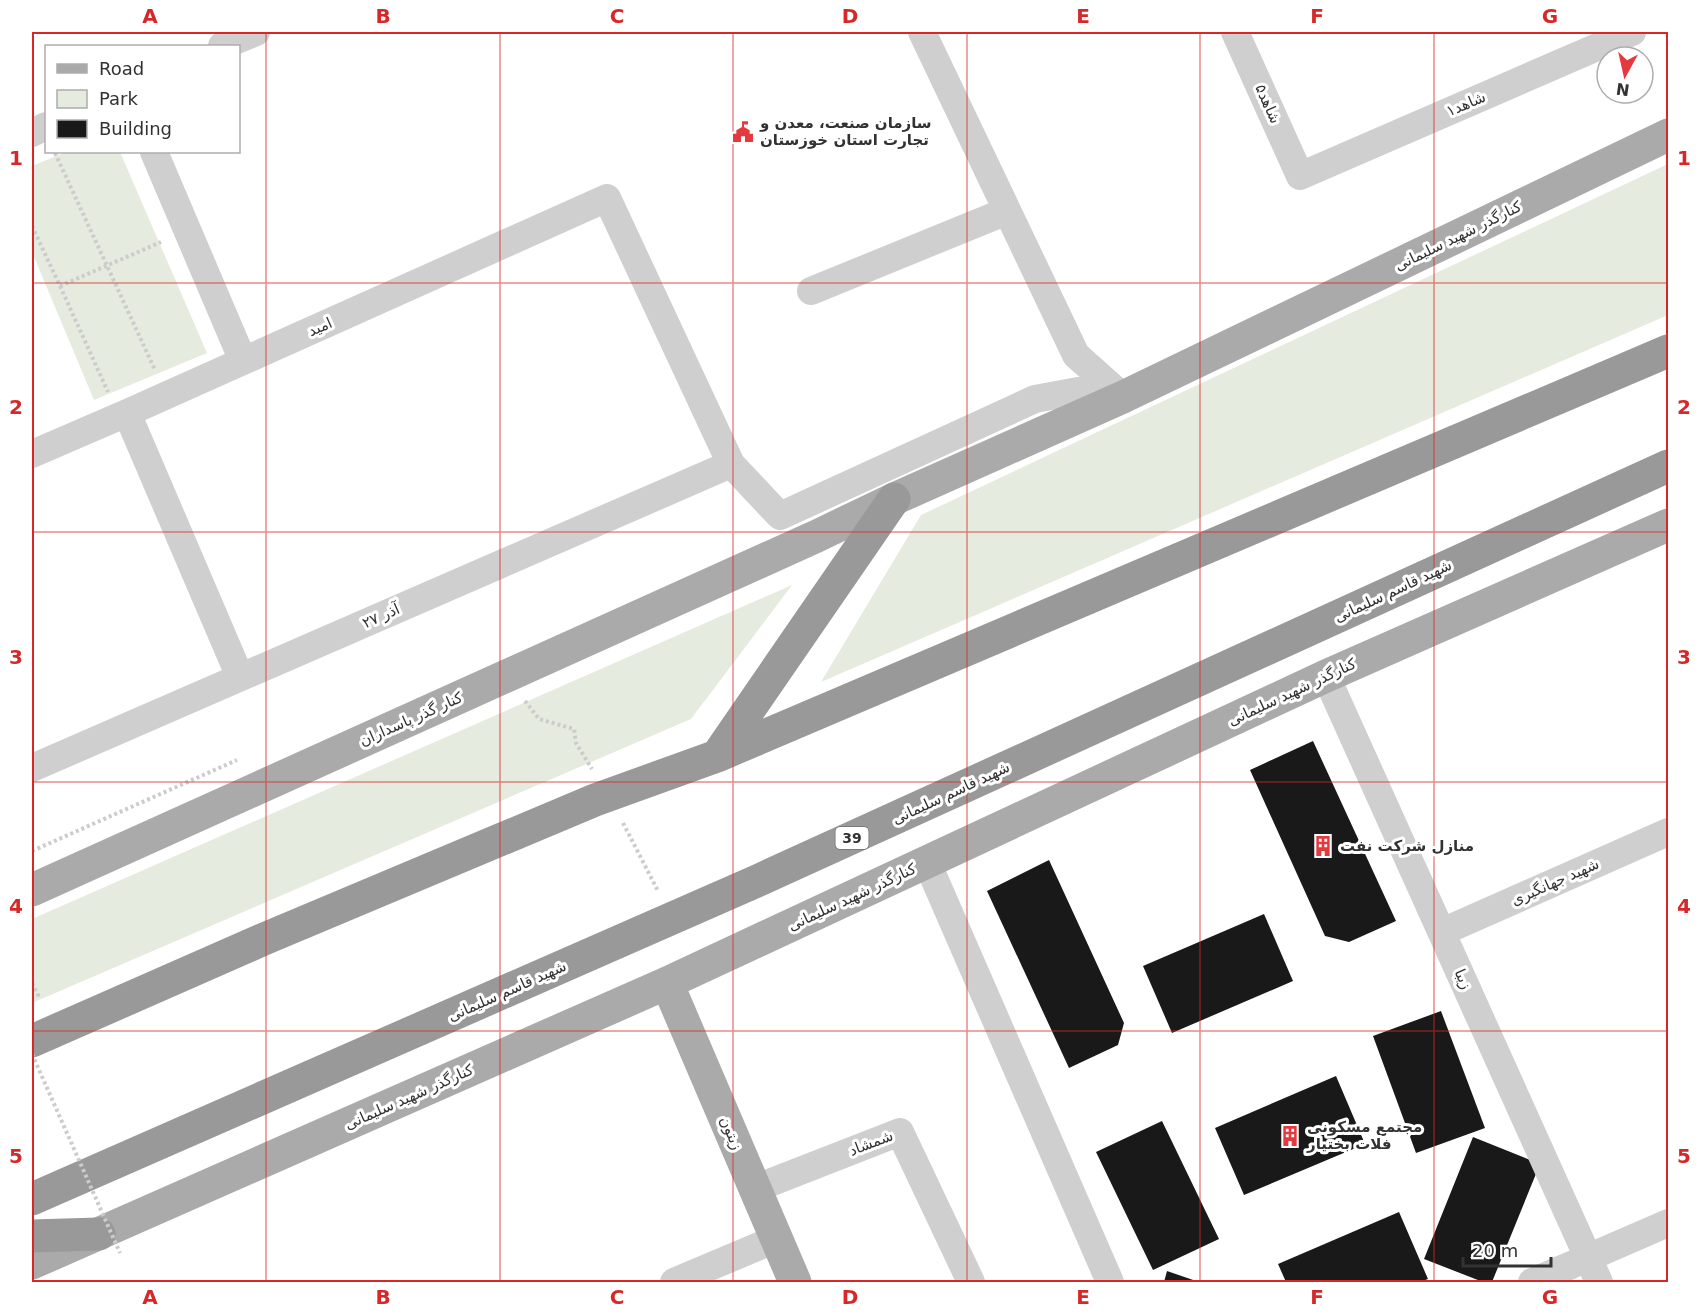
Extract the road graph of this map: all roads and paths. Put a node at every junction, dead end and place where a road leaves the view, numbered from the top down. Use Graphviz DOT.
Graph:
graph roads {
  1 [pos="256,32"];
  2 [pos="922,32"];
  3 [pos="1235,32"];
  4 [pos="1632,32"];
  5 [pos="224,45"];
  6 [pos="1668,135"];
  7 [pos="55,153"];
  8 [pos="154,153"];
  9 [pos="1300,176"];
  10 [pos="1007,211"];
  11 [pos="32,226"];
  12 [pos="188,230"];
  13 [pos="107,266"];
  14 [pos="60,286"];
  15 [pos="812,291"];
  16 [pos="1668,351"];
  17 [pos="243,361"];
  18 [pos="166,395"];
  19 [pos="1123,397"];
  20 [pos="119,406"];
  21 [pos="32,454"];
  22 [pos="731,464"];
  23 [pos="1668,465"];
  24 [pos="894,499"];
  25 [pos="1668,525"];
  26 [pos="790,548"];
  27 [pos="1326,676"];
  28 [pos="240,677"];
  29 [pos="717,756"];
  30 [pos="32,768"];
  31 [pos="1668,832"];
  32 [pos="927,862"];
  33 [pos="32,890"];
  34 [pos="1442,932"];
  35 [pos="32,983"];
  36 [pos="667,983"];
  37 [pos="32,998"];
  38 [pos="32,1041"];
  39 [pos="32,1054"];
  40 [pos="754,1189"];
  41 [pos="32,1199"];
  42 [pos="1668,1223"];
  43 [pos="32,1236"];
  44 [pos="776,1239"];
  45 [pos="110,1243"];
  46 [pos="32,1263"];
  47 [pos="1594,1270"];
  48 [pos="674,1282"];
  49 [pos="795,1282"];
  50 [pos="971,1282"];
  51 [pos="1110,1282"];
  52 [pos="1532,1282"];
  1 -- 5 [label="street"];
  2 -- 10 [label="street"];
  3 -- 9 [label="street, شاهد۵"];
  4 -- 9 [label="street, شاهد۱"];
  6 -- 19 [label="main road, کنارگذر شهید سلیمانی"];
  7 -- 13 [label="path"];
  8 -- 12 [label="street"];
  10 -- 15 [label="street"];
  10 -- 19 [label="street"];
  11 -- 14 [label="path"];
  12 -- 13 [label="path"];
  12 -- 17 [label="street"];
  13 -- 14 [label="path"];
  13 -- 18 [label="path"];
  14 -- 20 [label="path"];
  16 -- 29 [label="highway"];
  17 -- 18 [label="street, امید"];
  17 -- 22 [label="street, امید"];
  18 -- 20 [label="street, امید"];
  19 -- 22 [label="street"];
  19 -- 24 [label="main road, کنارگذر شهید سلیمانی"];
  20 -- 21 [label="street, امید"];
  20 -- 28 [label="street"];
  22 -- 28 [label="street, آذر ۲۷"];
  23 -- 41 [label="highway, شهید قاسم سلیمانی / 39"];
  24 -- 26 [label="main road, کنارگذر شهید سلیمانی"];
  24 -- 29 [label="highway"];
  25 -- 27 [label="main road, کنارگذر شهید سلیمانی"];
  26 -- 33 [label="main road, کنار گذر پاسداران"];
  27 -- 32 [label="main road, کنارگذر شهید سلیمانی"];
  27 -- 34 [label="street, زیبا"];
  28 -- 30 [label="street, آذر ۲۷"];
  29 -- 38 [label="highway"];
  31 -- 34 [label="street, شهید جهانگیری"];
  32 -- 36 [label="main road, کنارگذر شهید سلیمانی"];
  32 -- 51 [label="street"];
  34 -- 47 [label="street, زیبا"];
  35 -- 37 [label="path"];
  36 -- 40 [label="main road, زیتون"];
  36 -- 45 [label="main road, کنارگذر شهید سلیمانی"];
  39 -- 45 [label="path, bridge"];
  40 -- 44 [label="main road, زیتون"];
  40 -- 50 [label="street, شمشاد"];
  42 -- 47 [label="street"];
  43 -- 45 [label="highway"];
  44 -- 48 [label="street"];
  44 -- 49 [label="main road, زیتون"];
  45 -- 46 [label="main road, کنارگذر شهید سلیمانی"];
  47 -- 52 [label="street"];
}
